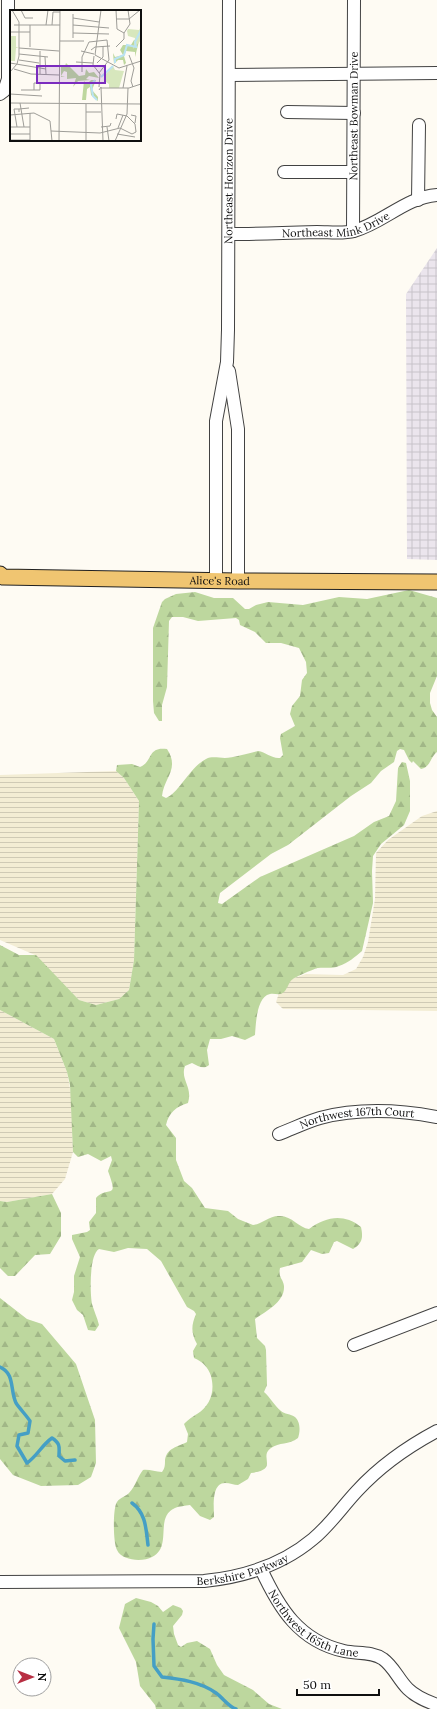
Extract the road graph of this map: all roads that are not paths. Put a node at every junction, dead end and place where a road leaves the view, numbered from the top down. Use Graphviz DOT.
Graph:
graph roads {
  1 [pos="8,0"];
  2 [pos="229,0"];
  3 [pos="354,0"];
  4 [pos="354,73"];
  5 [pos="437,73"];
  6 [pos="230,75"];
  7 [pos="0,94"];
  8 [pos="287,112"];
  9 [pos="354,113"];
  10 [pos="419,125"];
  11 [pos="284,172"];
  12 [pos="353,172"];
  13 [pos="437,195"];
  14 [pos="418,200"];
  15 [pos="353,232"];
  16 [pos="229,234"];
  17 [pos="228,362"];
  18 [pos="1,577"];
  19 [pos="216,580"];
  20 [pos="238,581"];
  21 [pos="437,582"];
  22 [pos="437,1117"];
  23 [pos="279,1134"];
  24 [pos="437,1313"];
  25 [pos="354,1345"];
  26 [pos="437,1431"];
  27 [pos="261,1569"];
  28 [pos="0,1582"];
  29 [pos="437,1705"];
  1 -- 7 [label="street"];
  2 -- 6 [label="street, Northeast Horizon Drive"];
  3 -- 4 [label="street, Northeast Bowman Drive"];
  4 -- 5 [label="street"];
  4 -- 6 [label="street"];
  4 -- 9 [label="street, Northeast Bowman Drive"];
  6 -- 16 [label="street, Northeast Horizon Drive"];
  8 -- 9 [label="street"];
  9 -- 12 [label="street, Northeast Bowman Drive"];
  10 -- 14 [label="street"];
  11 -- 12 [label="street"];
  12 -- 15 [label="street, Northeast Bowman Drive"];
  13 -- 14 [label="street, Northeast Mink Drive"];
  14 -- 15 [label="street, Northeast Mink Drive"];
  15 -- 16 [label="street, Northeast Mink Drive"];
  16 -- 17 [label="street, Northeast Horizon Drive"];
  17 -- 19 [label="street, Northeast Horizon Drive"];
  17 -- 20 [label="street, Northeast Horizon Drive"];
  18 -- 19 [label="main road, Alice's Road"];
  19 -- 20 [label="main road, Alice's Road"];
  20 -- 21 [label="main road, Alice's Road"];
  22 -- 23 [label="street, Northwest 167th Court"];
  24 -- 25 [label="street"];
  26 -- 27 [label="street, Berkshire Parkway"];
  27 -- 28 [label="street, Berkshire Parkway"];
  27 -- 29 [label="street, Northwest 165th Lane"];
}
